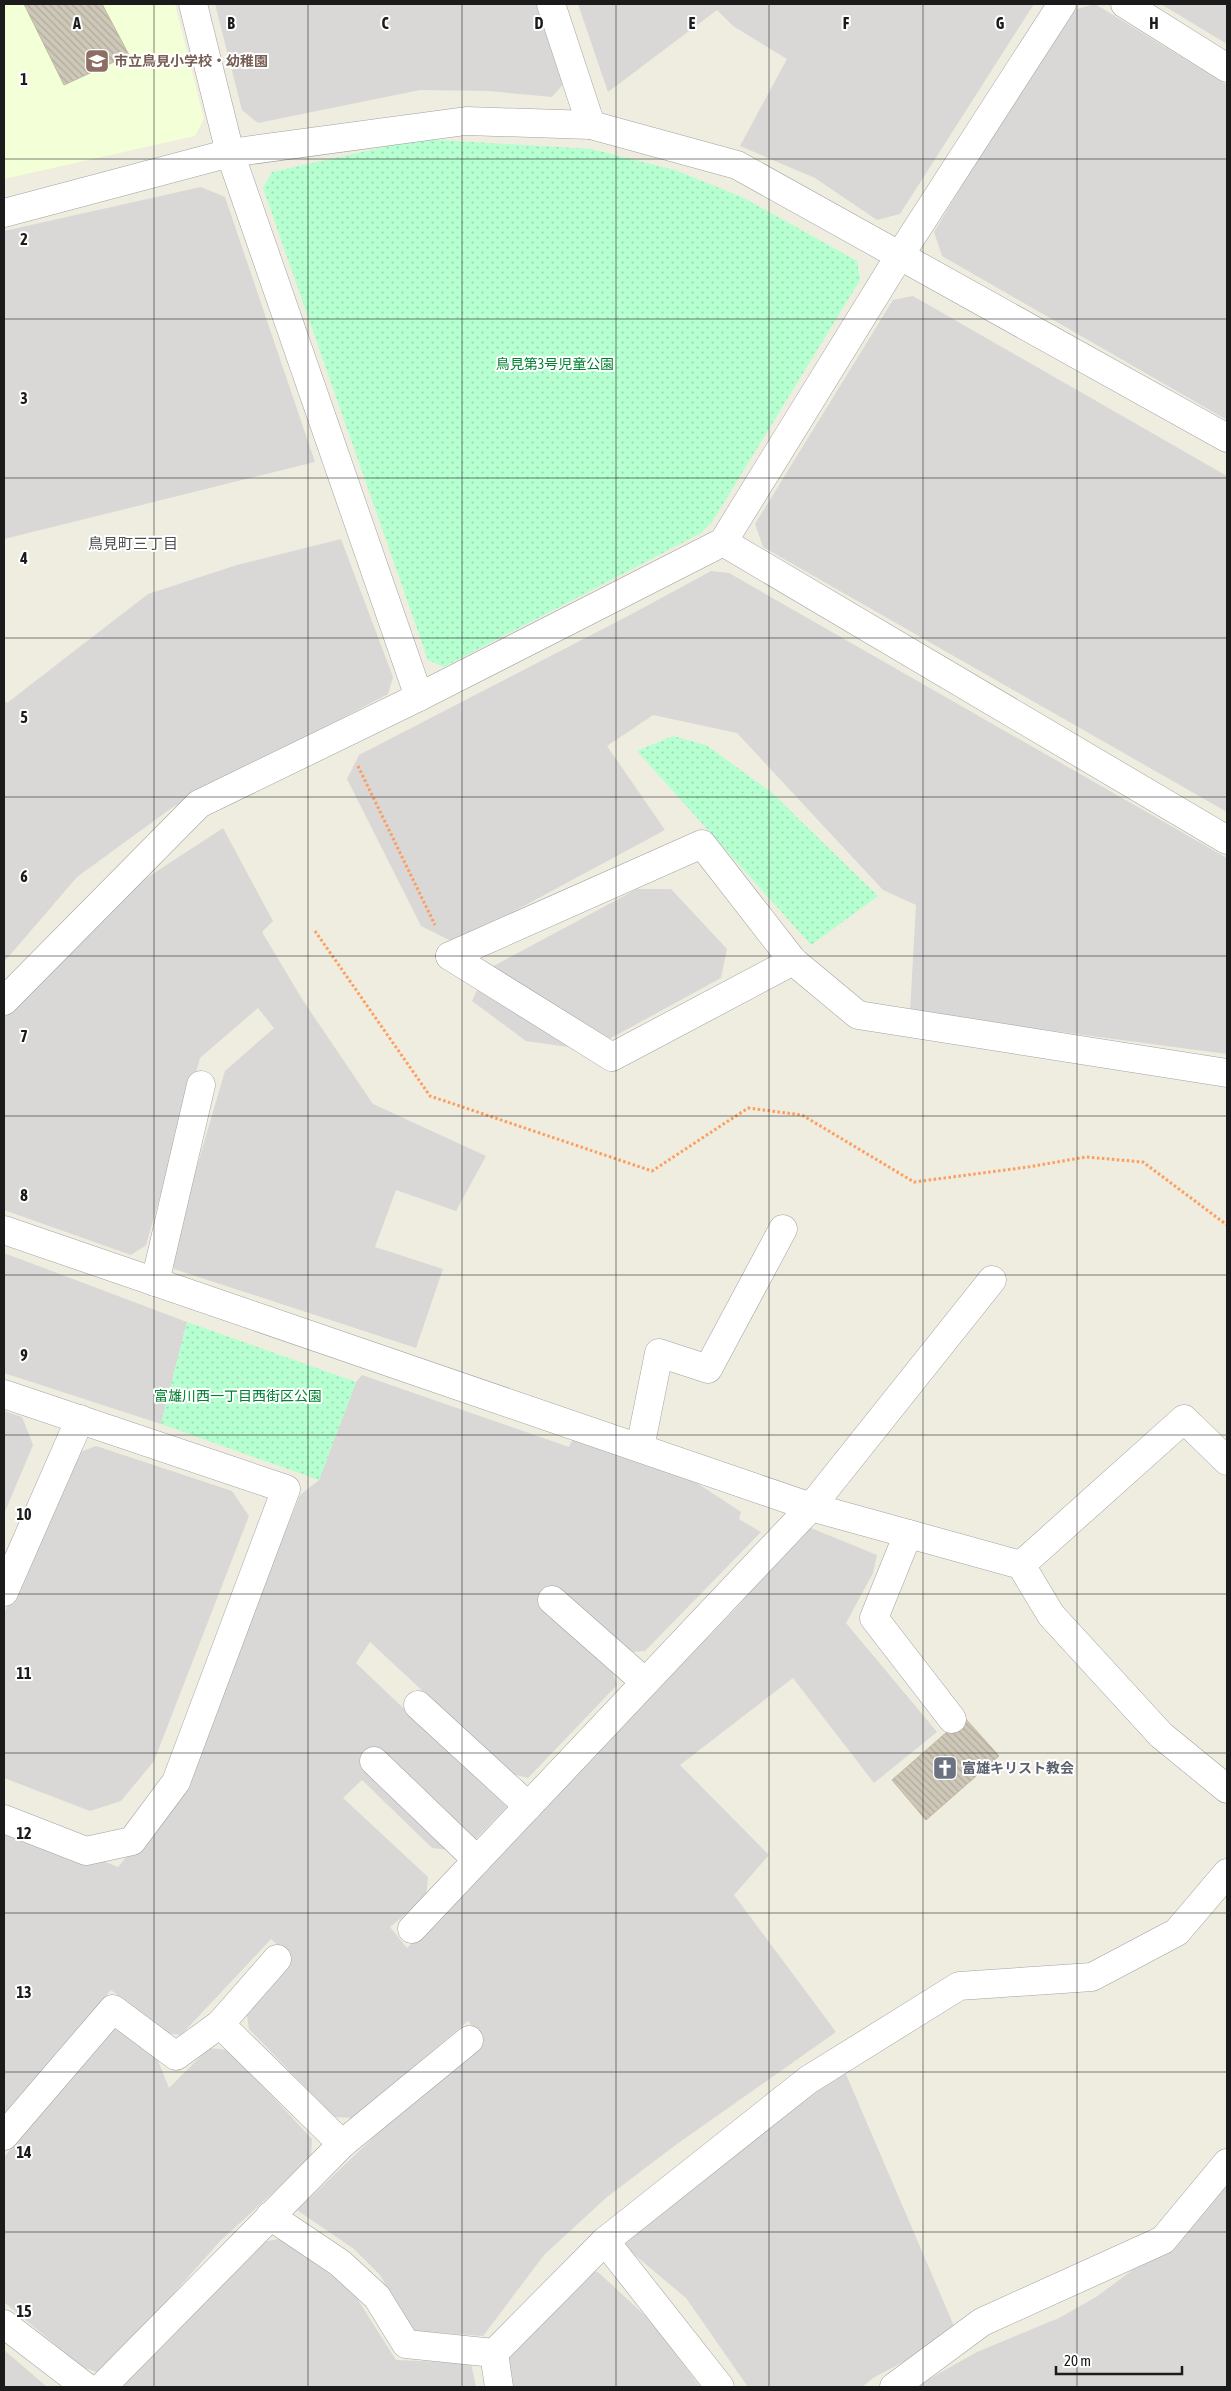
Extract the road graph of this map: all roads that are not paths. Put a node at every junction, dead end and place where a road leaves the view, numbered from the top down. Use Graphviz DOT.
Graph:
graph roads {
  1 [pos="193,4"];
  2 [pos="551,4"];
  3 [pos="1062,4"];
  4 [pos="1125,4"];
  5 [pos="1227,68"];
  6 [pos="591,125"];
  7 [pos="230,153"];
  8 [pos="4,213"];
  9 [pos="900,255"];
  10 [pos="1227,438"];
  11 [pos="723,542"];
  12 [pos="419,697"];
  13 [pos="1227,840"];
  14 [pos="793,961"];
  15 [pos="4,1001"];
  16 [pos="1227,1073"];
  17 [pos="201,1085"];
  18 [pos="783,1229"];
  19 [pos="4,1230"];
  20 [pos="992,1280"];
  21 [pos="155,1282"];
  22 [pos="4,1394"];
  23 [pos="80,1419"];
  24 [pos="640,1448"];
  25 [pos="1227,1461"];
  26 [pos="811,1507"];
  27 [pos="908,1534"];
  28 [pos="1022,1565"];
  29 [pos="4,1592"];
  30 [pos="552,1600"];
  31 [pos="645,1682"];
  32 [pos="418,1705"];
  33 [pos="952,1719"];
  34 [pos="374,1761"];
  35 [pos="1227,1788"];
  36 [pos="528,1806"];
  37 [pos="4,1819"];
  38 [pos="477,1860"];
  39 [pos="1227,1873"];
  40 [pos="412,1929"];
  41 [pos="277,1958"];
  42 [pos="220,2024"];
  43 [pos="469,2040"];
  44 [pos="4,2136"];
  45 [pos="342,2144"];
  46 [pos="1227,2164"];
  47 [pos="270,2216"];
  48 [pos="605,2241"];
  49 [pos="4,2324"];
  50 [pos="494,2352"];
  51 [pos="86,2387"];
  52 [pos="102,2387"];
  53 [pos="499,2387"];
  54 [pos="720,2387"];
  55 [pos="894,2387"];
  1 -- 7 [label="street"];
  2 -- 6 [label="street"];
  3 -- 9 [label="street"];
  4 -- 5 [label="street"];
  6 -- 7 [label="street"];
  6 -- 9 [label="street"];
  7 -- 8 [label="street"];
  7 -- 12 [label="street"];
  9 -- 10 [label="street"];
  9 -- 11 [label="street"];
  11 -- 12 [label="street"];
  11 -- 13 [label="street"];
  12 -- 15 [label="street"];
  14 -- 14 [label="street"];
  14 -- 16 [label="street"];
  17 -- 21 [label="street"];
  18 -- 24 [label="street"];
  19 -- 21 [label="street"];
  20 -- 26 [label="street"];
  21 -- 24 [label="street"];
  22 -- 23 [label="street"];
  23 -- 29 [label="street"];
  23 -- 37 [label="street"];
  24 -- 26 [label="street"];
  25 -- 28 [label="street"];
  26 -- 27 [label="street"];
  26 -- 31 [label="street"];
  27 -- 28 [label="street"];
  27 -- 33 [label="street"];
  28 -- 35 [label="street"];
  30 -- 31 [label="street"];
  31 -- 36 [label="street"];
  32 -- 36 [label="street"];
  34 -- 38 [label="street"];
  36 -- 38 [label="street"];
  38 -- 40 [label="street"];
  39 -- 48 [label="street"];
  41 -- 42 [label="street"];
  42 -- 44 [label="street"];
  42 -- 45 [label="street"];
  43 -- 45 [label="street"];
  45 -- 47 [label="street"];
  46 -- 55 [label="street"];
  47 -- 50 [label="street"];
  47 -- 52 [label="street"];
  48 -- 50 [label="street"];
  48 -- 54 [label="street"];
  49 -- 51 [label="street"];
  50 -- 53 [label="street"];
}
